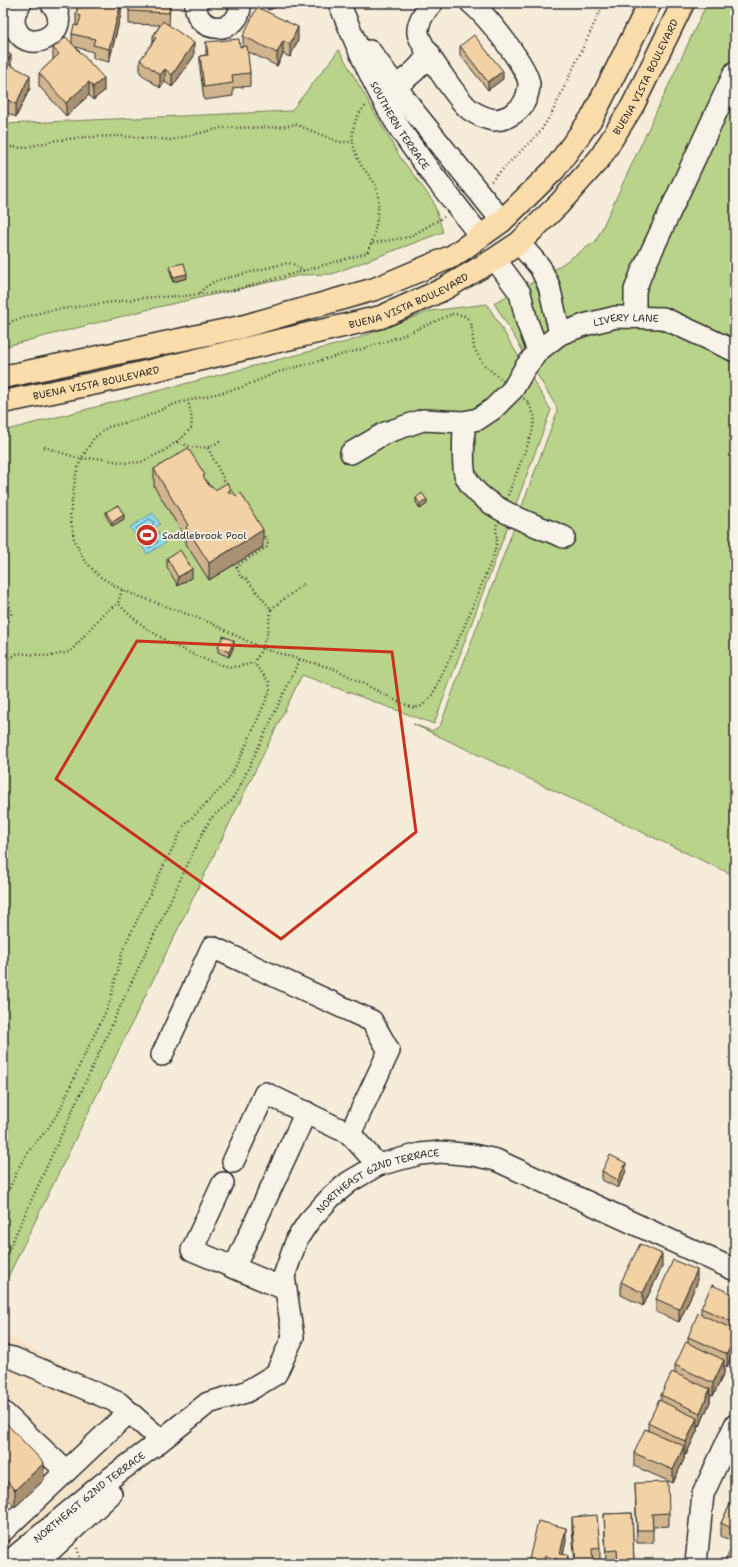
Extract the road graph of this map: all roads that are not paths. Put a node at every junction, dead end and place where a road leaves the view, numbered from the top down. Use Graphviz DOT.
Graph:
graph roads {
  1 [pos="20,3"];
  2 [pos="51,3"];
  3 [pos="196,3"];
  4 [pos="240,3"];
  5 [pos="340,3"];
  6 [pos="471,3"];
  7 [pos="650,3"];
  8 [pos="683,3"];
  9 [pos="427,6"];
  10 [pos="435,61"];
  11 [pos="735,72"];
  12 [pos="387,90"];
  13 [pos="502,221"];
  14 [pos="480,236"];
  15 [pos="519,243"];
  16 [pos="495,259"];
  17 [pos="635,317"];
  18 [pos="560,334"];
  19 [pos="538,351"];
  20 [pos="735,351"];
  21 [pos="3,377"];
  22 [pos="3,402"];
  23 [pos="464,422"];
  24 [pos="351,453"];
  25 [pos="564,537"];
  26 [pos="162,1055"];
  27 [pos="306,1112"];
  28 [pos="350,1134"];
  29 [pos="233,1162"];
  30 [pos="378,1165"];
  31 [pos="224,1183"];
  32 [pos="234,1268"];
  33 [pos="735,1270"];
  34 [pos="286,1289"];
  35 [pos="3,1356"];
  36 [pos="3,1412"];
  37 [pos="129,1412"];
  38 [pos="735,1425"];
  39 [pos="154,1446"];
  40 [pos="728,1460"];
  41 [pos="66,1471"];
  42 [pos="42,1494"];
  43 [pos="67,1524"];
  44 [pos="3,1531"];
  45 [pos="6,1564"];
  46 [pos="36,1564"];
  47 [pos="696,1564"];
  1 -- 2 [label="street"];
  3 -- 4 [label="street"];
  5 -- 12 [label="street, SOUTHERN TERRACE"];
  6 -- 10 [label="street"];
  7 -- 13 [label="main road"];
  8 -- 15 [label="main road, BUENA VISTA BOULEVARD"];
  9 -- 10 [label="street"];
  10 -- 12 [label="street"];
  11 -- 17 [label="street"];
  12 -- 13 [label="street, SOUTHERN TERRACE"];
  12 -- 14 [label="street, SOUTHERN TERRACE"];
  13 -- 14 [label="main road"];
  13 -- 15 [label="main road"];
  14 -- 16 [label="main road"];
  14 -- 21 [label="main road"];
  15 -- 16 [label="main road, BUENA VISTA BOULEVARD"];
  15 -- 18 [label="street"];
  16 -- 19 [label="street"];
  16 -- 22 [label="main road, BUENA VISTA BOULEVARD"];
  17 -- 18 [label="street, LIVERY LANE"];
  17 -- 20 [label="street, LIVERY LANE"];
  18 -- 19 [label="street, LIVERY LANE"];
  19 -- 23 [label="street, LIVERY LANE"];
  23 -- 24 [label="street"];
  23 -- 25 [label="street"];
  26 -- 28 [label="street"];
  27 -- 28 [label="street"];
  27 -- 29 [label="street"];
  27 -- 32 [label="street"];
  28 -- 30 [label="street"];
  30 -- 33 [label="street, NORTHEAST 62ND TERRACE"];
  30 -- 34 [label="street, NORTHEAST 62ND TERRACE"];
  31 -- 32 [label="street"];
  32 -- 34 [label="street"];
  34 -- 39 [label="street, NORTHEAST 62ND TERRACE"];
  35 -- 37 [label="street"];
  36 -- 41 [label="street"];
  37 -- 39 [label="street"];
  37 -- 41 [label="street"];
  38 -- 40 [label="street"];
  39 -- 43 [label="street, NORTHEAST 62ND TERRACE"];
  40 -- 47 [label="street"];
  41 -- 42 [label="street"];
  42 -- 43 [label="street"];
  42 -- 44 [label="street"];
  43 -- 45 [label="street, NORTHEAST 62ND TERRACE"];
  43 -- 46 [label="street, NORTHEAST 62ND TERRACE"];
}
